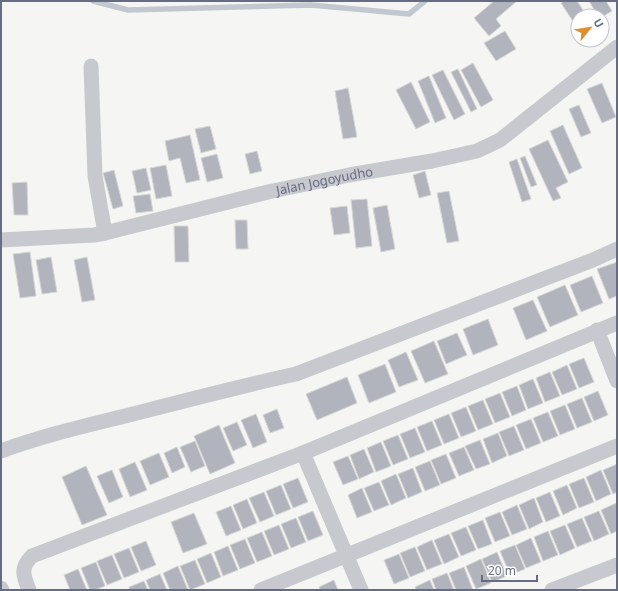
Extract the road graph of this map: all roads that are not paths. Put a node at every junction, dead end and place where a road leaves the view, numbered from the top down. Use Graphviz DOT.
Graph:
graph roads {
  1 [pos="617,47"];
  2 [pos="91,66"];
  3 [pos="105,233"];
  4 [pos="1,240"];
  5 [pos="617,249"];
  6 [pos="617,322"];
  7 [pos="597,330"];
  8 [pos="617,381"];
  9 [pos="617,446"];
  10 [pos="1,451"];
  11 [pos="303,453"];
  12 [pos="347,555"];
  13 [pos="617,565"];
  14 [pos="29,590"];
  15 [pos="261,590"];
  16 [pos="361,590"];
  17 [pos="552,590"];
  1 -- 3 [label="street, Jalan Jogoyudho"];
  2 -- 3 [label="street"];
  3 -- 4 [label="street, Jalan Jogoyudho"];
  5 -- 10 [label="street"];
  6 -- 7 [label="street"];
  7 -- 8 [label="street"];
  7 -- 11 [label="street"];
  9 -- 12 [label="street"];
  11 -- 12 [label="street"];
  11 -- 14 [label="street"];
  12 -- 15 [label="street"];
  12 -- 16 [label="street"];
  13 -- 17 [label="street"];
}
